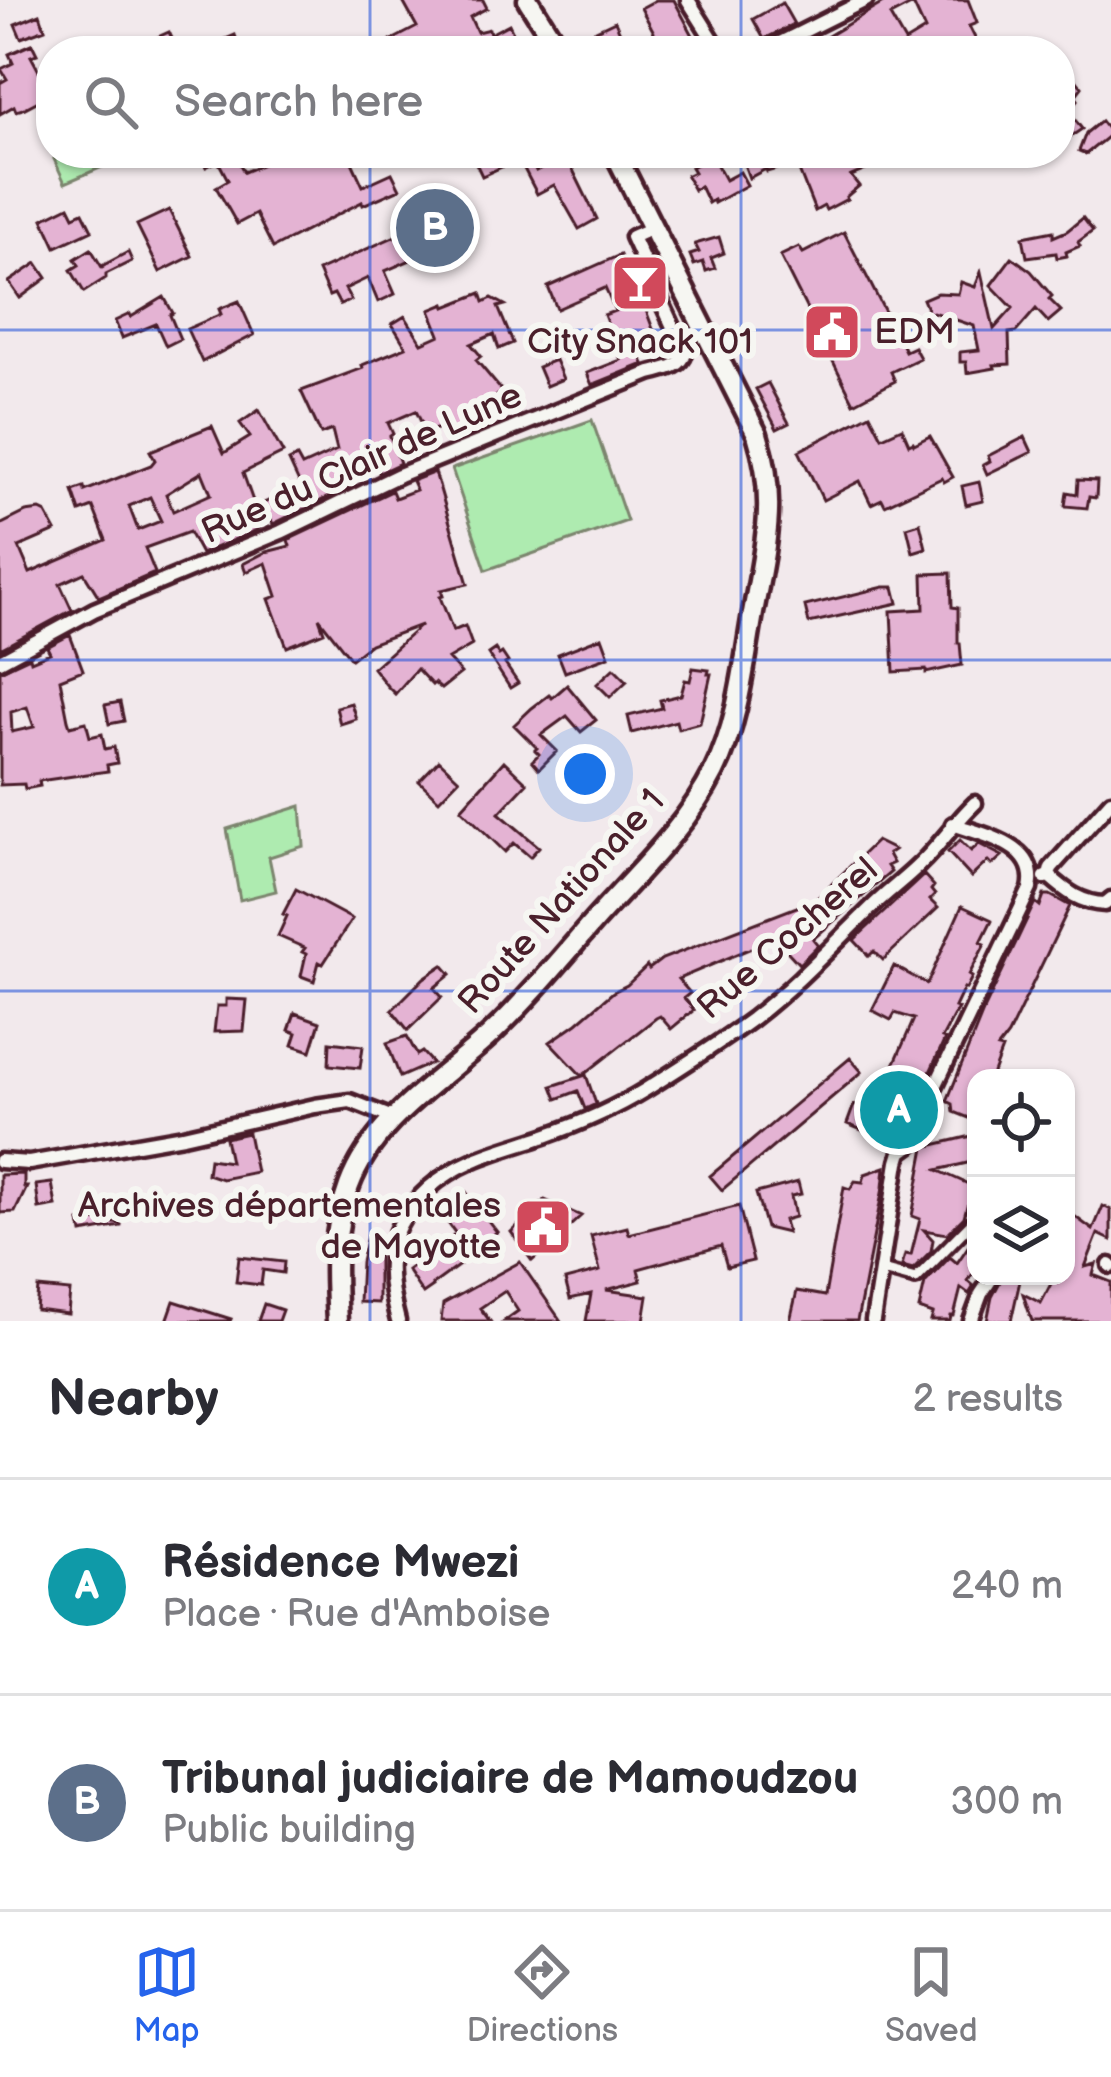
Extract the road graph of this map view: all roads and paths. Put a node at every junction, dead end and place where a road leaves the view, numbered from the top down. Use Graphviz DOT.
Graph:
graph roads {
  1 [pos="528,0"];
  2 [pos="688,0"];
  3 [pos="866,0"];
  4 [pos="548,36"];
  5 [pos="711,36"];
  6 [pos="794,36"];
  7 [pos="612,168"];
  8 [pos="621,168"];
  9 [pos="647,230"];
  10 [pos="667,288"];
  11 [pos="690,302"];
  12 [pos="769,484"];
  13 [pos="0,661"];
  14 [pos="1111,801"];
  15 [pos="975,803"];
  16 [pos="953,824"];
  17 [pos="1049,876"];
  18 [pos="1032,878"];
  19 [pos="1111,899"];
  20 [pos="393,1118"];
  21 [pos="0,1161"];
  22 [pos="967,1227"];
  23 [pos="882,1270"];
  24 [pos="987,1285"];
  25 [pos="337,1321"];
  26 [pos="398,1321"];
  27 [pos="873,1321"];
  28 [pos="971,1321"];
  1 -- 4 [label="main road"];
  2 -- 5 [label="street"];
  3 -- 6 [label="street"];
  7 -- 9 [label="main road, Route Nationale 1"];
  8 -- 9 [label="main road, Route Nationale 1"];
  9 -- 10 [label="main road, Route Nationale 1"];
  9 -- 11 [label="main road, Route Nationale 1"];
  10 -- 11 [label="main road, Route Nationale 1"];
  10 -- 12 [label="main road, Route Nationale 1"];
  10 -- 13 [label="street, Rue du Clair de Lune"];
  11 -- 12 [label="main road, Route Nationale 1"];
  12 -- 20 [label="main road, Route Nationale 1"];
  14 -- 17 [label="street"];
  15 -- 16 [label="street, Rue Cocherel"];
  16 -- 18 [label="street"];
  16 -- 26 [label="street, Rue Cocherel"];
  17 -- 18 [label="street"];
  17 -- 19 [label="street"];
  18 -- 23 [label="street"];
  20 -- 21 [label="street"];
  20 -- 25 [label="main road, Route Nationale 1"];
  22 -- 23 [label="street"];
  23 -- 27 [label="street"];
  24 -- 28 [label="street"];
}
